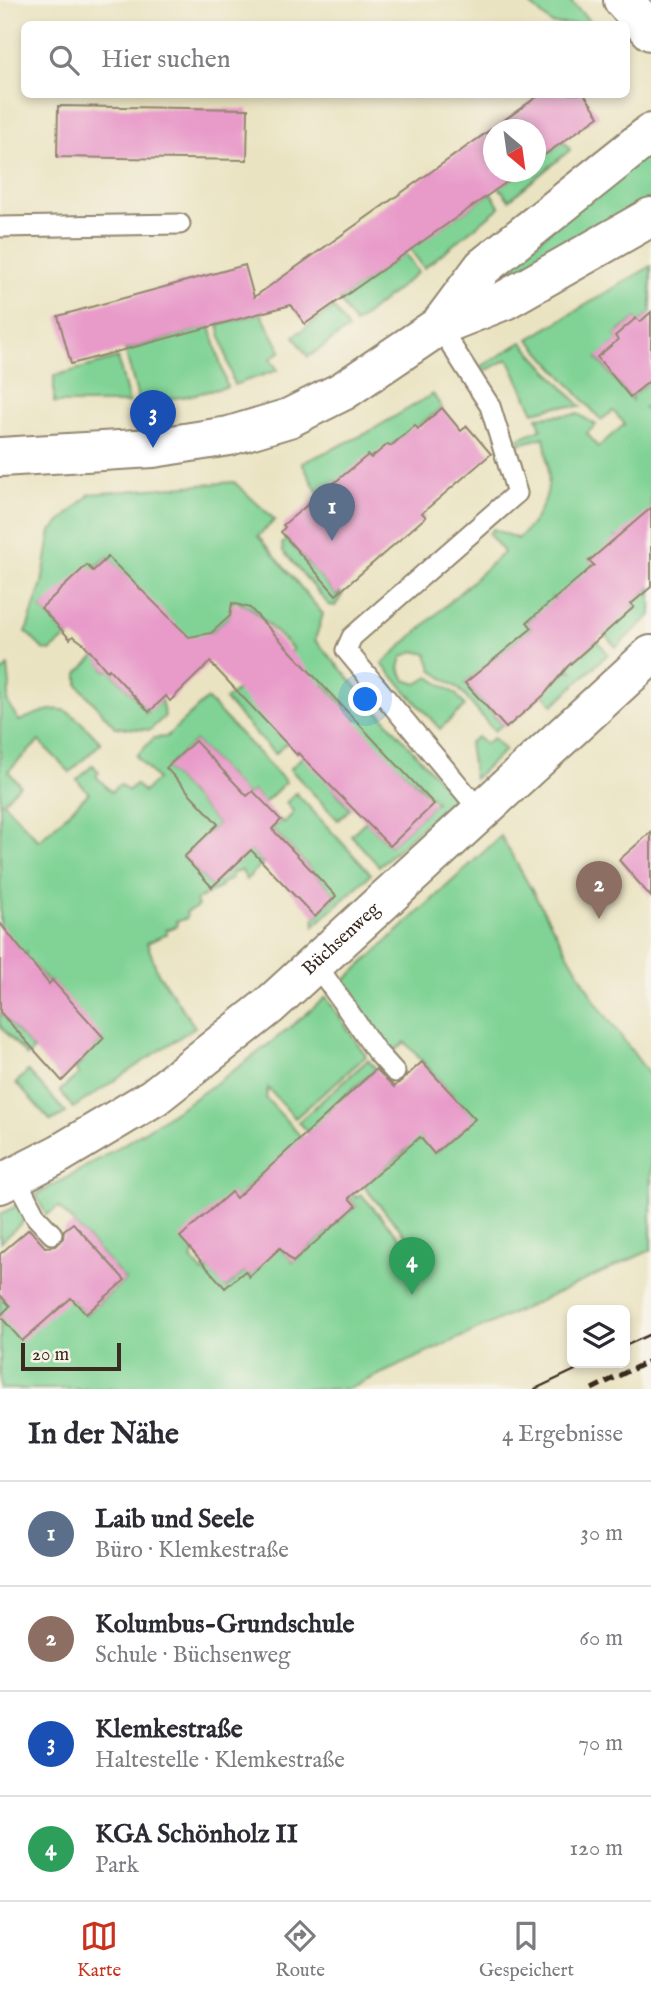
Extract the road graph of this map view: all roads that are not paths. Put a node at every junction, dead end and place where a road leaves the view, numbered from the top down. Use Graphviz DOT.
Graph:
graph roads {
  1 [pos="623,0"];
  2 [pos="651,31"];
  3 [pos="651,134"];
  4 [pos="651,217"];
  5 [pos="180,223"];
  6 [pos="0,227"];
  7 [pos="439,327"];
  8 [pos="0,457"];
  9 [pos="651,655"];
  10 [pos="481,813"];
  11 [pos="316,964"];
  12 [pos="395,1072"];
  13 [pos="8,1180"];
  14 [pos="52,1234"];
  1 -- 2 [label="street"];
  3 -- 7 [label="street"];
  4 -- 7 [label="street"];
  5 -- 6 [label="lane"];
  7 -- 8 [label="street"];
  7 -- 10 [label="lane"];
  9 -- 10 [label="street, Büchsenweg"];
  10 -- 11 [label="street, Büchsenweg"];
  11 -- 12 [label="lane"];
  11 -- 13 [label="street, Büchsenweg"];
  13 -- 14 [label="lane"];
}
